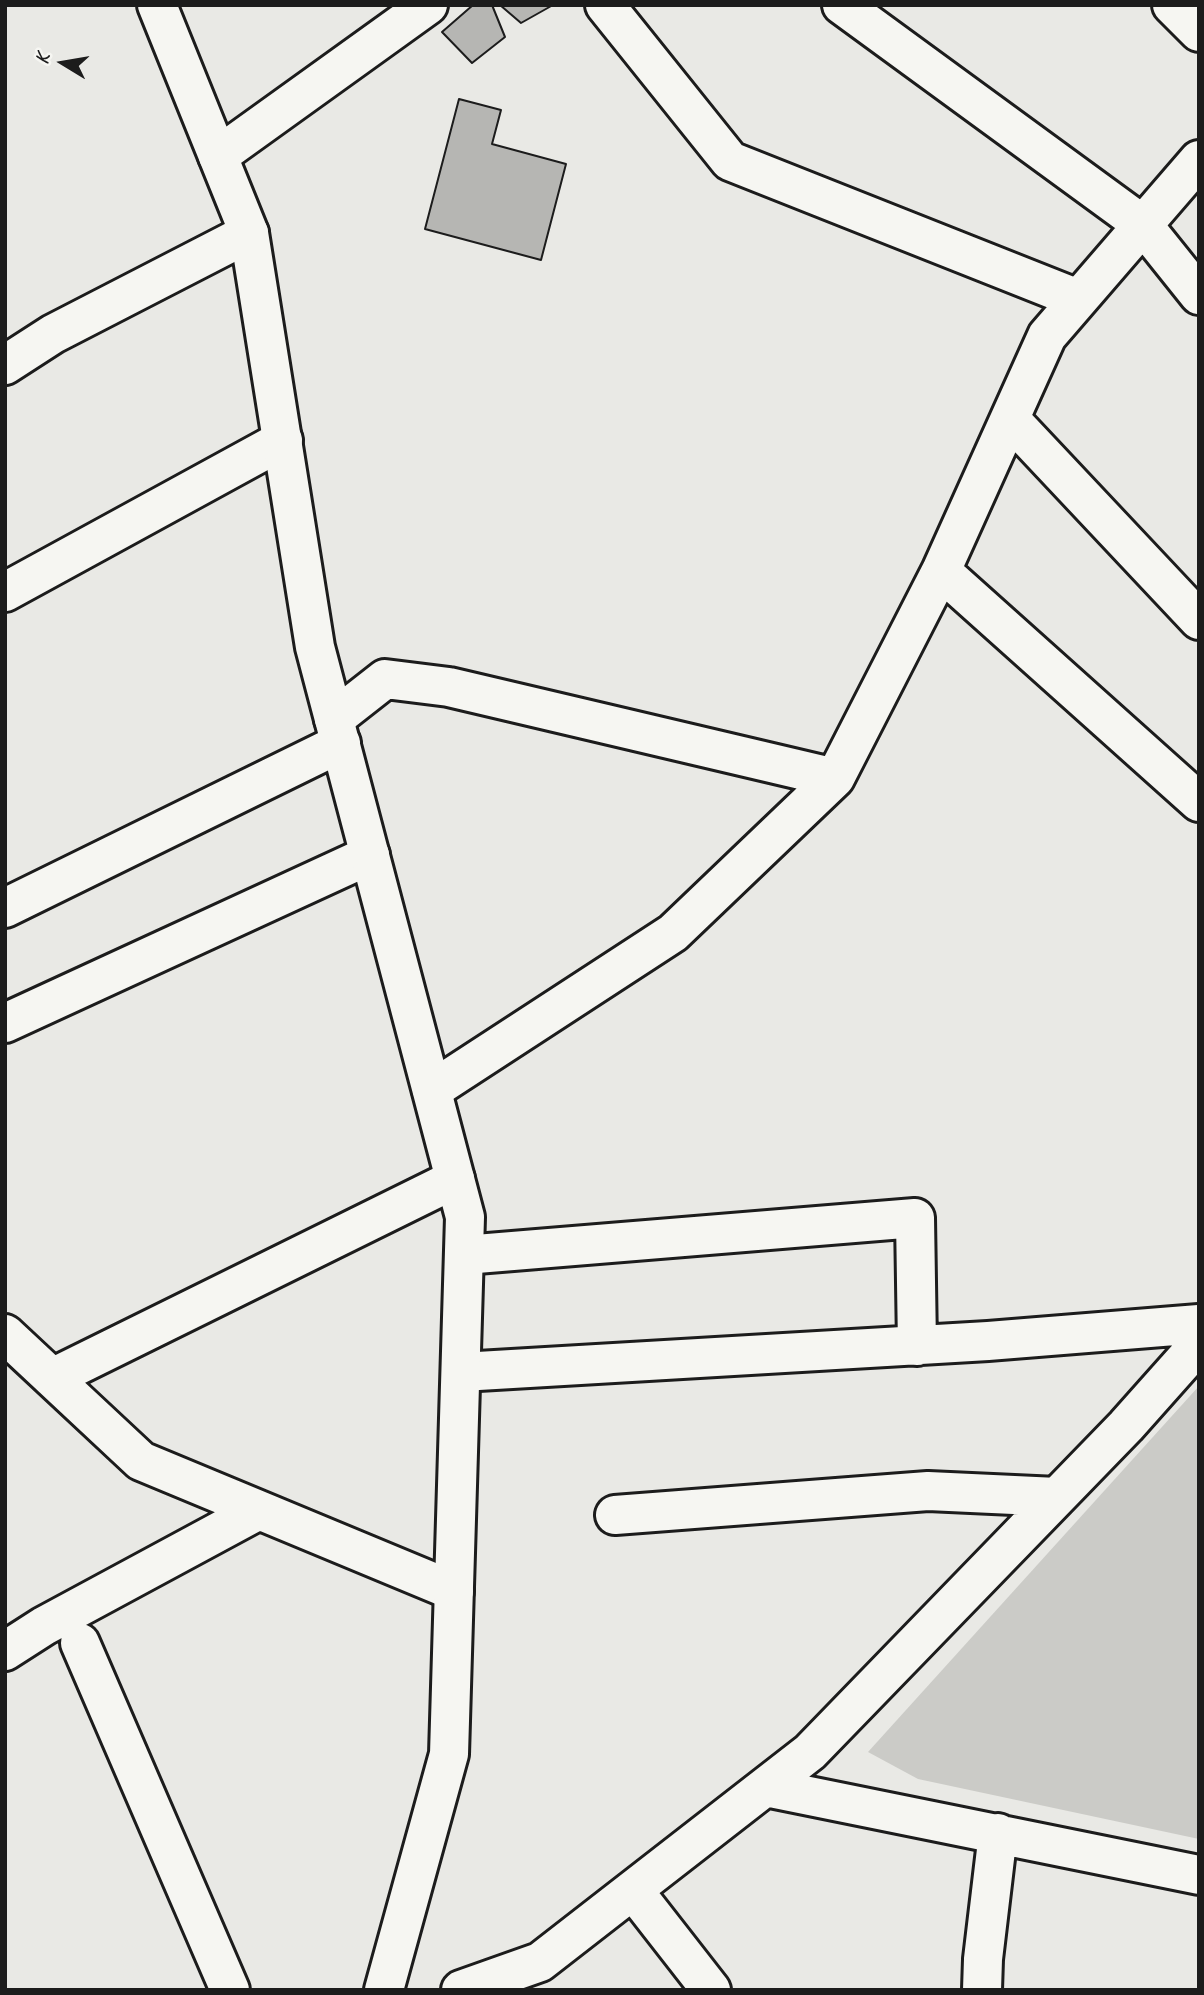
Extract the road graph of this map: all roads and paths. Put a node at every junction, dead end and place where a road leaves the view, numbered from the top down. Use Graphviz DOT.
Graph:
graph roads {
  1 [pos="157,5"];
  2 [pos="428,5"];
  3 [pos="605,5"];
  4 [pos="842,5"];
  5 [pos="1172,5"];
  6 [pos="1199,32"];
  7 [pos="219,156"];
  8 [pos="1199,160"];
  9 [pos="1143,225"];
  10 [pos="249,233"];
  11 [pos="1199,295"];
  12 [pos="1079,299"];
  13 [pos="5,365"];
  14 [pos="1010,419"];
  15 [pos="284,440"];
  16 [pos="941,571"];
  17 [pos="5,592"];
  18 [pos="1199,620"];
  19 [pos="337,731"];
  20 [pos="835,778"];
  21 [pos="1199,802"];
  22 [pos="370,855"];
  23 [pos="5,908"];
  24 [pos="5,1023"];
  25 [pos="432,1090"];
  26 [pos="455,1179"];
  27 [pos="464,1255"];
  28 [pos="1199,1324"];
  29 [pos="5,1334"];
  30 [pos="1199,1344"];
  31 [pos="917,1346"];
  32 [pos="461,1372"];
  33 [pos="52,1378"];
  34 [pos="1057,1497"];
  35 [pos="259,1510"];
  36 [pos="615,1515"];
  37 [pos="454,1591"];
  38 [pos="80,1643"];
  39 [pos="5,1651"];
  40 [pos="765,1787"];
  41 [pos="998,1833"];
  42 [pos="1199,1875"];
  43 [pos="633,1890"];
  44 [pos="230,1990"];
  45 [pos="384,1990"];
  46 [pos="461,1990"];
  47 [pos="711,1990"];
  48 [pos="982,1990"];
  1 -- 7 [label="street"];
  2 -- 7 [label="street"];
  3 -- 12 [label="street"];
  4 -- 9 [label="street"];
  5 -- 6 [label="street"];
  7 -- 10 [label="street"];
  8 -- 9 [label="street"];
  9 -- 11 [label="street"];
  9 -- 12 [label="street"];
  10 -- 13 [label="street"];
  10 -- 15 [label="street"];
  12 -- 14 [label="street"];
  14 -- 16 [label="street"];
  14 -- 18 [label="street"];
  15 -- 17 [label="street"];
  15 -- 19 [label="street"];
  16 -- 20 [label="street"];
  16 -- 21 [label="street"];
  19 -- 20 [label="street"];
  19 -- 22 [label="street"];
  19 -- 23 [label="street"];
  20 -- 25 [label="street"];
  22 -- 24 [label="street"];
  22 -- 25 [label="street"];
  25 -- 26 [label="street"];
  26 -- 27 [label="street"];
  26 -- 33 [label="street"];
  27 -- 31 [label="street"];
  27 -- 32 [label="street"];
  28 -- 31 [label="street"];
  29 -- 33 [label="street"];
  30 -- 34 [label="street"];
  31 -- 32 [label="street"];
  32 -- 37 [label="street"];
  33 -- 35 [label="street"];
  34 -- 36 [label="street"];
  34 -- 40 [label="street"];
  35 -- 37 [label="street"];
  35 -- 39 [label="street"];
  37 -- 45 [label="street"];
  38 -- 44 [label="street"];
  40 -- 41 [label="street"];
  40 -- 43 [label="street"];
  41 -- 42 [label="street"];
  41 -- 48 [label="street"];
  43 -- 46 [label="street"];
  43 -- 47 [label="street"];
}
